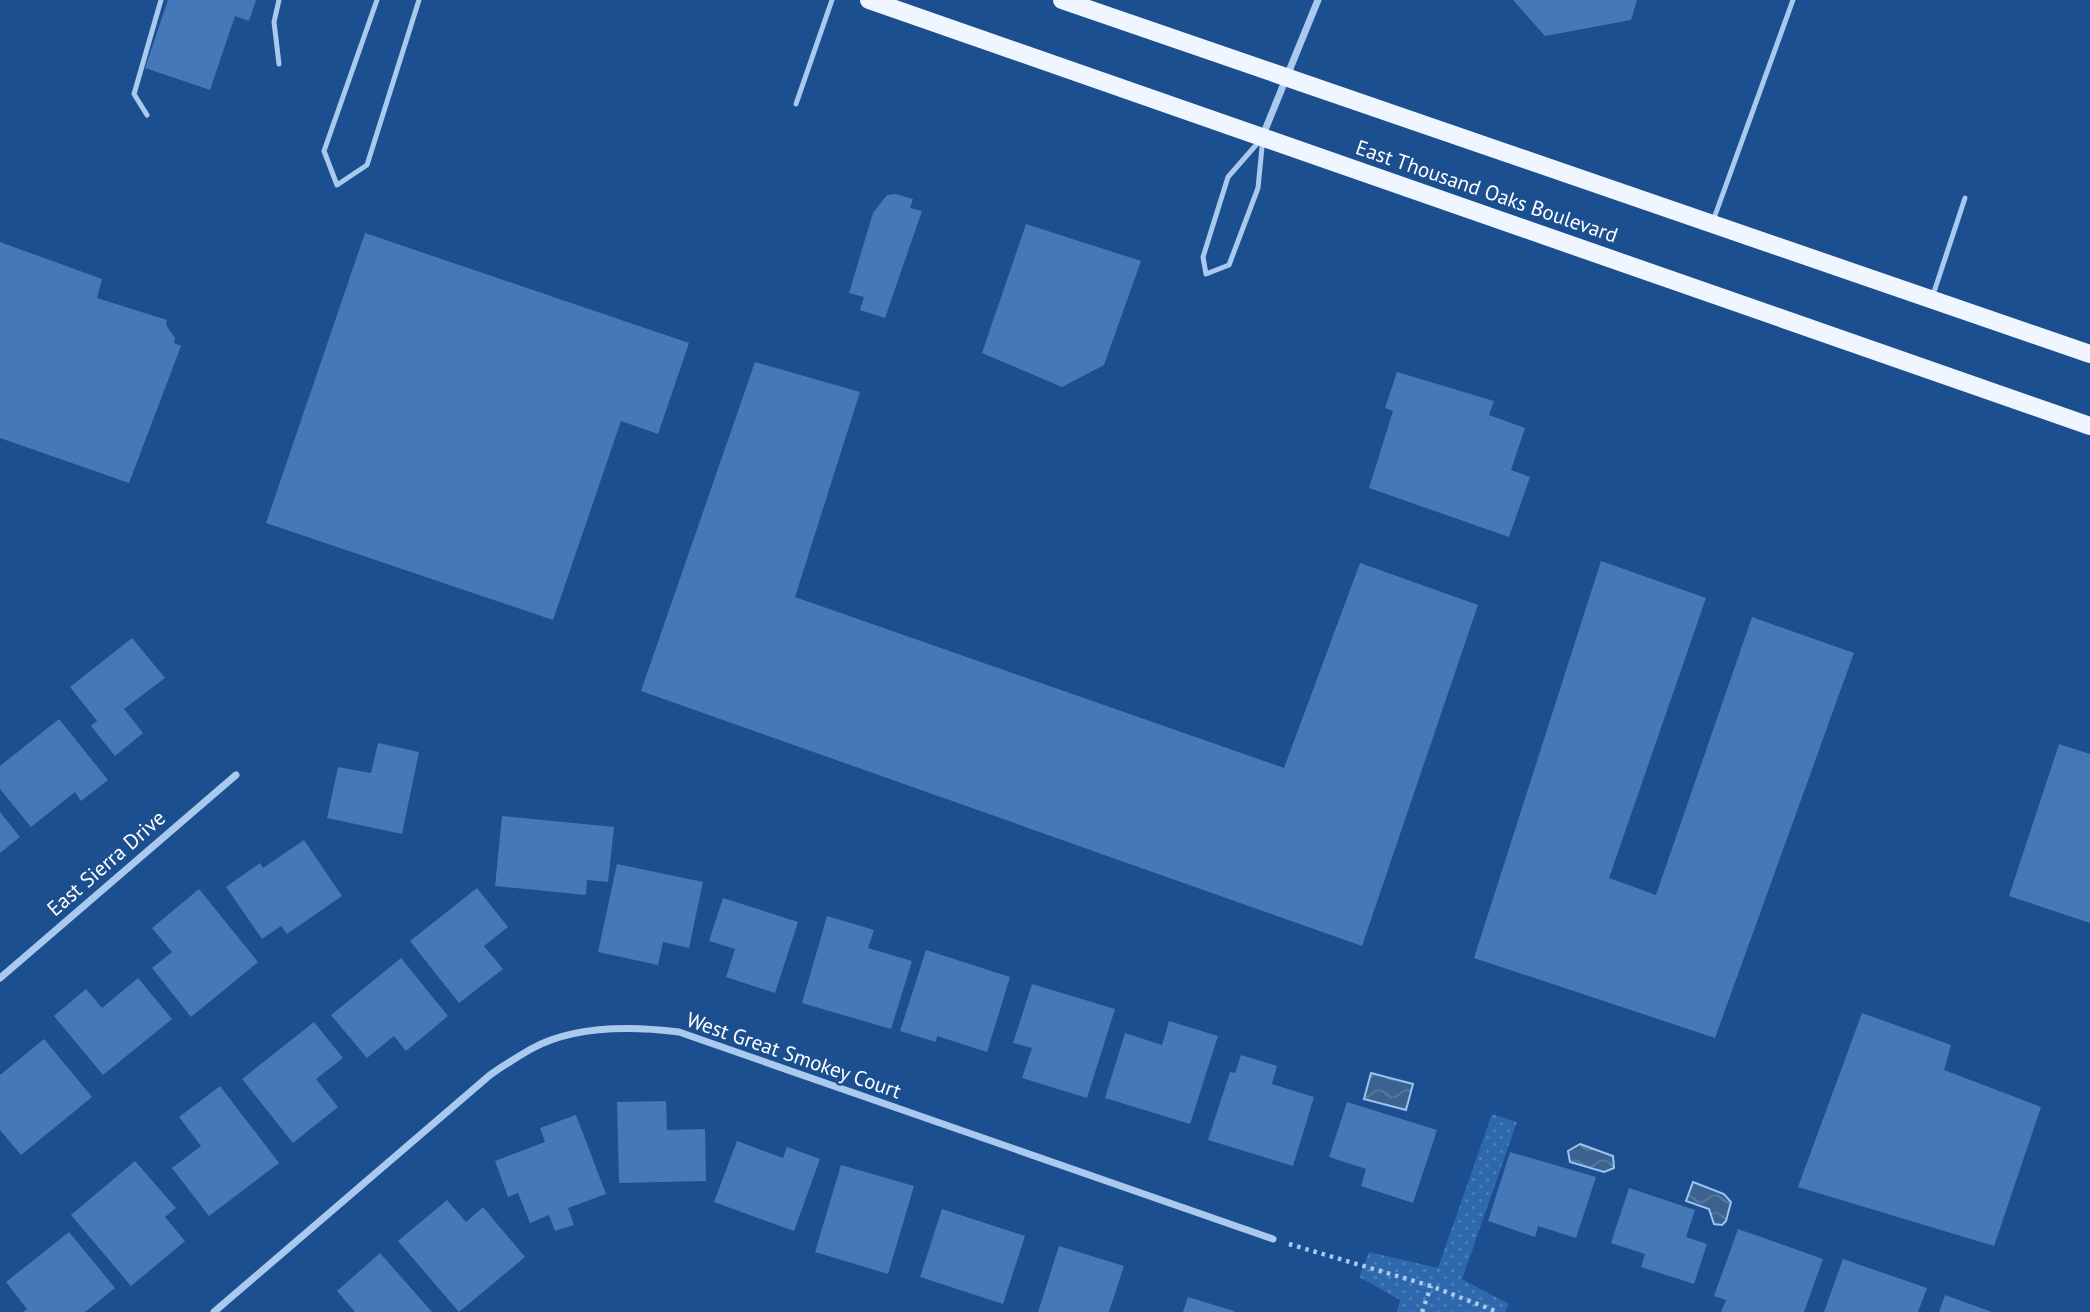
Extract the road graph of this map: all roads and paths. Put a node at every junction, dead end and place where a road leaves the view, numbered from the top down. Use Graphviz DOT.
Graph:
graph roads {
  1 [pos="161,0"];
  2 [pos="279,0"];
  3 [pos="377,0"];
  4 [pos="419,0"];
  5 [pos="832,0"];
  6 [pos="869,0"];
  7 [pos="1062,0"];
  8 [pos="1318,0"];
  9 [pos="1793,0"];
  10 [pos="279,64"];
  11 [pos="1288,78"];
  12 [pos="796,104"];
  13 [pos="147,115"];
  14 [pos="1263,137"];
  15 [pos="1965,198"];
  16 [pos="1712,222"];
  17 [pos="1932,298"];
  18 [pos="2090,354"];
  19 [pos="2090,426"];
  20 [pos="236,775"];
  21 [pos="0,978"];
  22 [pos="1273,1239"];
  23 [pos="1430,1286"];
  24 [pos="214,1312"];
  25 [pos="1422,1312"];
  26 [pos="1498,1312"];
  1 -- 13 [label="lane"];
  2 -- 10 [label="lane"];
  3 -- 4 [label="lane"];
  5 -- 12 [label="lane"];
  6 -- 14 [label="main road, East Thousand Oaks Boulevard"];
  7 -- 11 [label="main road, East Thousand Oaks Boulevard"];
  8 -- 11 [label="street"];
  9 -- 16 [label="lane"];
  11 -- 14 [label="street"];
  11 -- 16 [label="main road, East Thousand Oaks Boulevard"];
  14 -- 14 [label="lane"];
  14 -- 19 [label="main road, East Thousand Oaks Boulevard"];
  15 -- 17 [label="lane"];
  16 -- 17 [label="main road, East Thousand Oaks Boulevard"];
  17 -- 18 [label="main road, East Thousand Oaks Boulevard"];
  20 -- 21 [label="street, East Sierra Drive"];
  22 -- 23 [label="path"];
  22 -- 24 [label="street, West Great Smokey Court"];
  23 -- 25 [label="path"];
  23 -- 26 [label="path"];
}
